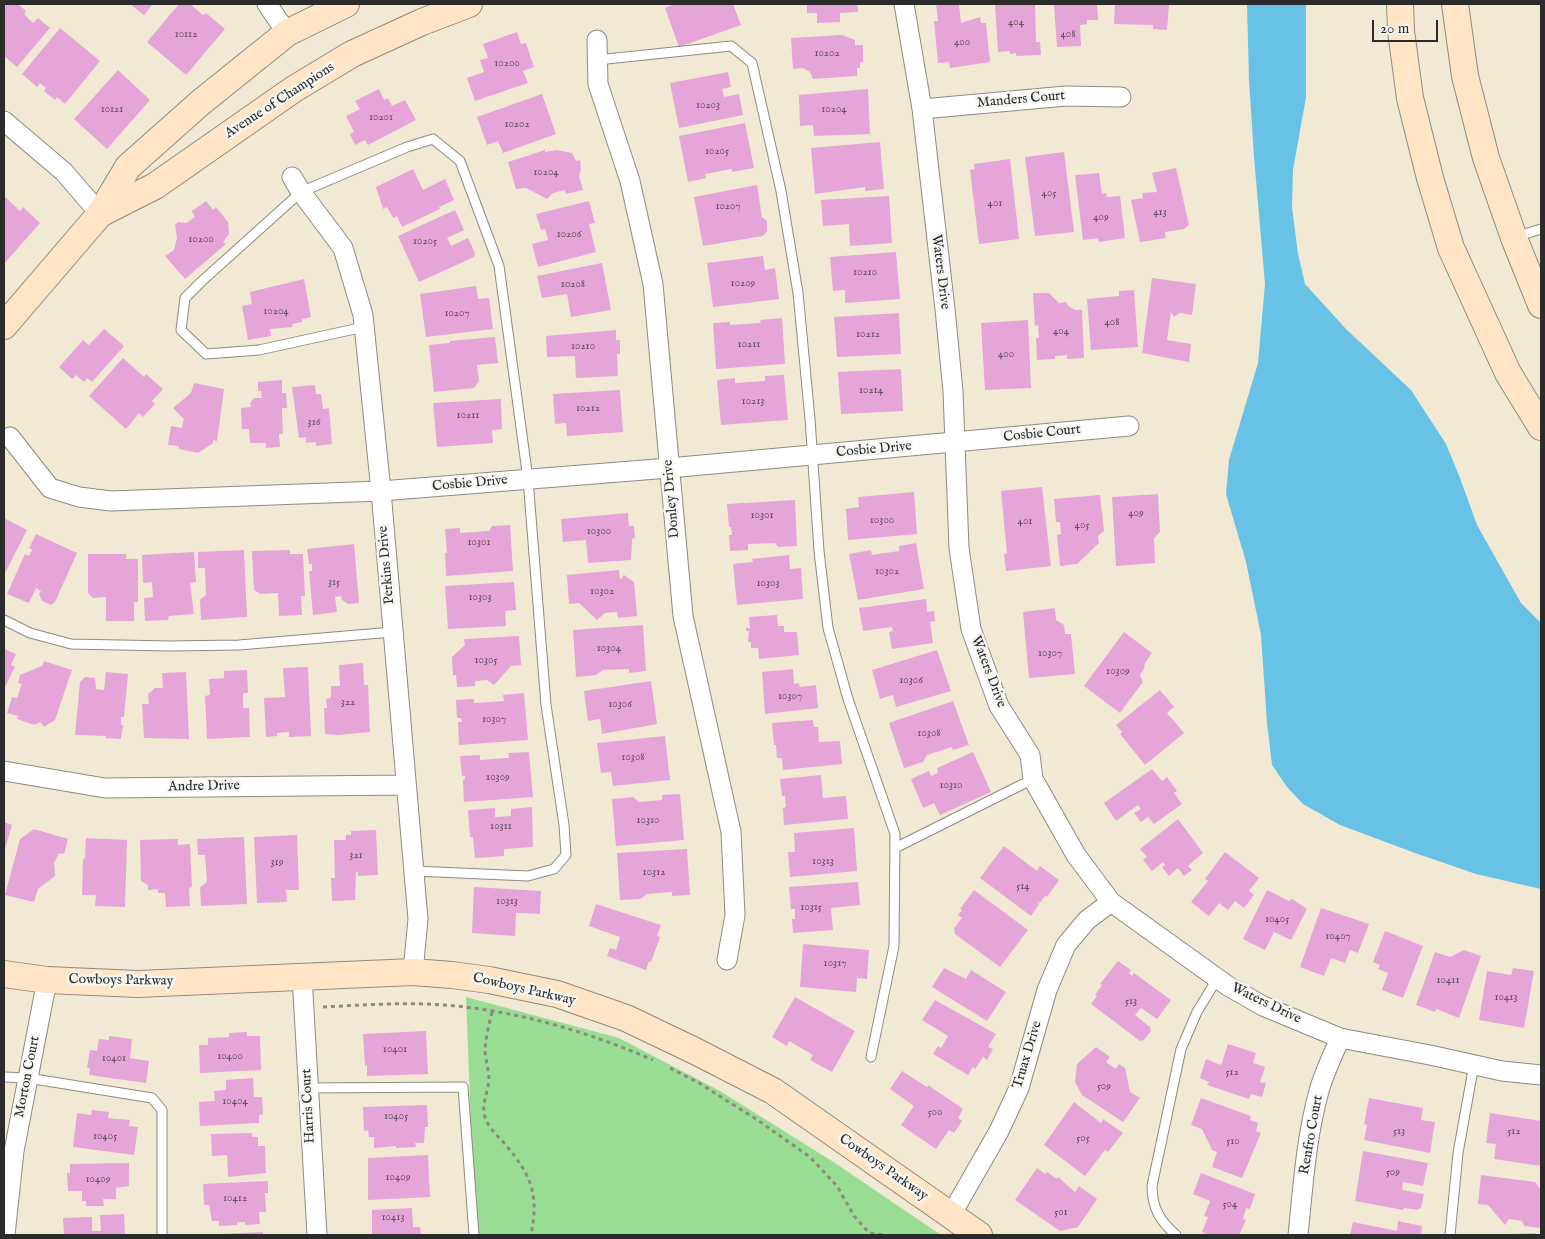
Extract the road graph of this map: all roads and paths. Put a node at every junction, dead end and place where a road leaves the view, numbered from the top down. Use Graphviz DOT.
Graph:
graph roads {
  1 [pos="267,4"];
  2 [pos="346,4"];
  3 [pos="469,4"];
  4 [pos="904,4"];
  5 [pos="1400,4"];
  6 [pos="1455,4"];
  7 [pos="286,33"];
  8 [pos="597,40"];
  9 [pos="597,60"];
  10 [pos="1121,97"];
  11 [pos="922,109"];
  12 [pos="4,120"];
  13 [pos="296,184"];
  14 [pos="100,214"];
  15 [pos="1541,229"];
  16 [pos="1514,238"];
  17 [pos="1541,306"];
  18 [pos="4,326"];
  19 [pos="364,327"];
  20 [pos="1129,426"];
  21 [pos="1541,427"];
  22 [pos="10,437"];
  23 [pos="955,443"];
  24 [pos="812,456"];
  25 [pos="669,468"];
  26 [pos="528,479"];
  27 [pos="381,491"];
  28 [pos="4,620"];
  29 [pos="393,632"];
  30 [pos="4,772"];
  31 [pos="1034,779"];
  32 [pos="406,785"];
  33 [pos="895,848"];
  34 [pos="414,871"];
  35 [pos="1111,902"];
  36 [pos="727,960"];
  37 [pos="413,972"];
  38 [pos="4,974"];
  39 [pos="302,976"];
  40 [pos="1217,979"];
  41 [pos="47,980"];
  42 [pos="304,1007"];
  43 [pos="492,1012"];
  44 [pos="1340,1038"];
  45 [pos="871,1057"];
  46 [pos="661,1064"];
  47 [pos="1474,1064"];
  48 [pos="669,1068"];
  49 [pos="1541,1075"];
  50 [pos="4,1077"];
  51 [pos="28,1078"];
  52 [pos="308,1088"];
  53 [pos="951,1215"];
  54 [pos="868,1234"];
  55 [pos="5,1235"];
  56 [pos="162,1235"];
  57 [pos="317,1235"];
  58 [pos="474,1235"];
  59 [pos="530,1235"];
  60 [pos="885,1235"];
  61 [pos="979,1235"];
  62 [pos="1176,1235"];
  63 [pos="1298,1235"];
  64 [pos="1450,1235"];
  1 -- 7 [label="street"];
  2 -- 7 [label="street, Avenue of Champions"];
  3 -- 14 [label="street, Avenue of Champions"];
  4 -- 11 [label="street, Waters Drive"];
  5 -- 21 [label="street"];
  6 -- 16 [label="street"];
  7 -- 14 [label="street, Avenue of Champions"];
  8 -- 9 [label="street, Donley Drive"];
  9 -- 24 [label="lane"];
  9 -- 25 [label="street, Donley Drive"];
  10 -- 11 [label="street, Manders Court"];
  11 -- 23 [label="street, Waters Drive"];
  12 -- 14 [label="street"];
  13 -- 19 [label="street, Perkins Drive"];
  13 -- 19 [label="lane"];
  13 -- 26 [label="lane"];
  14 -- 18 [label="street, Avenue of Champions"];
  15 -- 16 [label="lane"];
  16 -- 17 [label="street"];
  19 -- 27 [label="street, Perkins Drive"];
  20 -- 23 [label="street, Cosbie Court"];
  22 -- 27 [label="street, Cosbie Drive"];
  23 -- 24 [label="street, Cosbie Drive"];
  23 -- 31 [label="street, Waters Drive"];
  24 -- 25 [label="street, Cosbie Drive"];
  24 -- 33 [label="lane"];
  25 -- 26 [label="street, Cosbie Drive"];
  25 -- 36 [label="street, Donley Drive"];
  26 -- 27 [label="street, Cosbie Drive"];
  26 -- 34 [label="lane"];
  27 -- 29 [label="street, Perkins Drive"];
  28 -- 29 [label="lane"];
  29 -- 32 [label="street, Perkins Drive"];
  30 -- 32 [label="street, Andre Drive"];
  31 -- 33 [label="lane"];
  31 -- 35 [label="street, Waters Drive"];
  32 -- 34 [label="street, Perkins Drive"];
  33 -- 45 [label="lane"];
  34 -- 37 [label="street, Perkins Drive"];
  35 -- 40 [label="street, Waters Drive"];
  35 -- 53 [label="street, Truax Drive"];
  37 -- 39 [label="street, Cowboys Parkway"];
  37 -- 53 [label="street, Cowboys Parkway"];
  38 -- 41 [label="street, Cowboys Parkway"];
  39 -- 41 [label="street, Cowboys Parkway"];
  39 -- 42 [label="street, Harris Court"];
  40 -- 44 [label="street, Waters Drive"];
  40 -- 62 [label="lane"];
  41 -- 51 [label="street, Morton Court"];
  42 -- 43 [label="path"];
  42 -- 52 [label="street, Harris Court"];
  43 -- 46 [label="path"];
  43 -- 59 [label="path"];
  44 -- 47 [label="street, Waters Drive"];
  44 -- 63 [label="street, Renfro Court"];
  47 -- 49 [label="street, Waters Drive"];
  47 -- 64 [label="lane"];
  48 -- 54 [label="path"];
  50 -- 51 [label="lane"];
  51 -- 55 [label="street, Morton Court"];
  51 -- 56 [label="lane"];
  52 -- 57 [label="street, Harris Court"];
  52 -- 58 [label="lane"];
  53 -- 61 [label="street, Cowboys Parkway"];
  54 -- 60 [label="path"];
}
